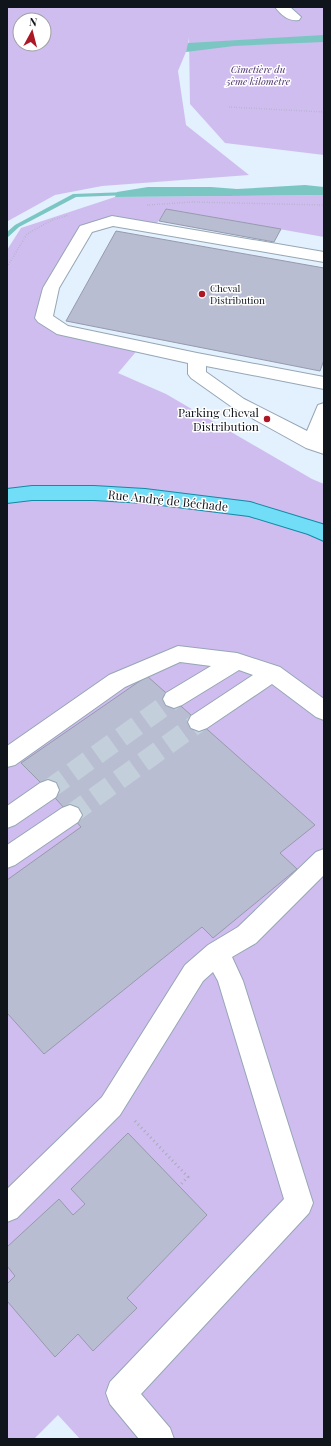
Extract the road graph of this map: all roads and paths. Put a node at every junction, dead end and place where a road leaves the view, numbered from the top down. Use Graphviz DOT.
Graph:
graph roads {
  1 [pos="282,7"];
  2 [pos="294,17"];
  3 [pos="229,107"];
  4 [pos="324,112"];
  5 [pos="324,257"];
  6 [pos="197,359"];
  7 [pos="324,383"];
  8 [pos="324,409"];
  9 [pos="318,446"];
  10 [pos="7,496"];
  11 [pos="321,532"];
  12 [pos="237,661"];
  13 [pos="272,673"];
  14 [pos="174,699"];
  15 [pos="324,712"];
  16 [pos="199,722"];
  17 [pos="7,758"];
  18 [pos="48,790"];
  19 [pos="70,815"];
  20 [pos="7,818"];
  21 [pos="7,858"];
  22 [pos="324,859"];
  23 [pos="217,953"];
  24 [pos="130,1116"];
  25 [pos="179,1186"];
  26 [pos="7,1208"];
  27 [pos="159,1439"];
  1 -- 2 [label="lane"];
  3 -- 4 [label="path"];
  5 -- 6 [label="lane"];
  6 -- 7 [label="lane"];
  6 -- 9 [label="lane"];
  8 -- 9 [label="lane"];
  10 -- 11 [label="main road, Rue André de Béchade"];
  12 -- 13 [label="lane"];
  12 -- 14 [label="lane"];
  12 -- 17 [label="lane"];
  13 -- 15 [label="lane"];
  13 -- 16 [label="lane"];
  18 -- 20 [label="lane"];
  19 -- 21 [label="lane"];
  22 -- 23 [label="lane"];
  23 -- 26 [label="lane"];
  23 -- 27 [label="lane"];
  24 -- 25 [label="path"];
}
